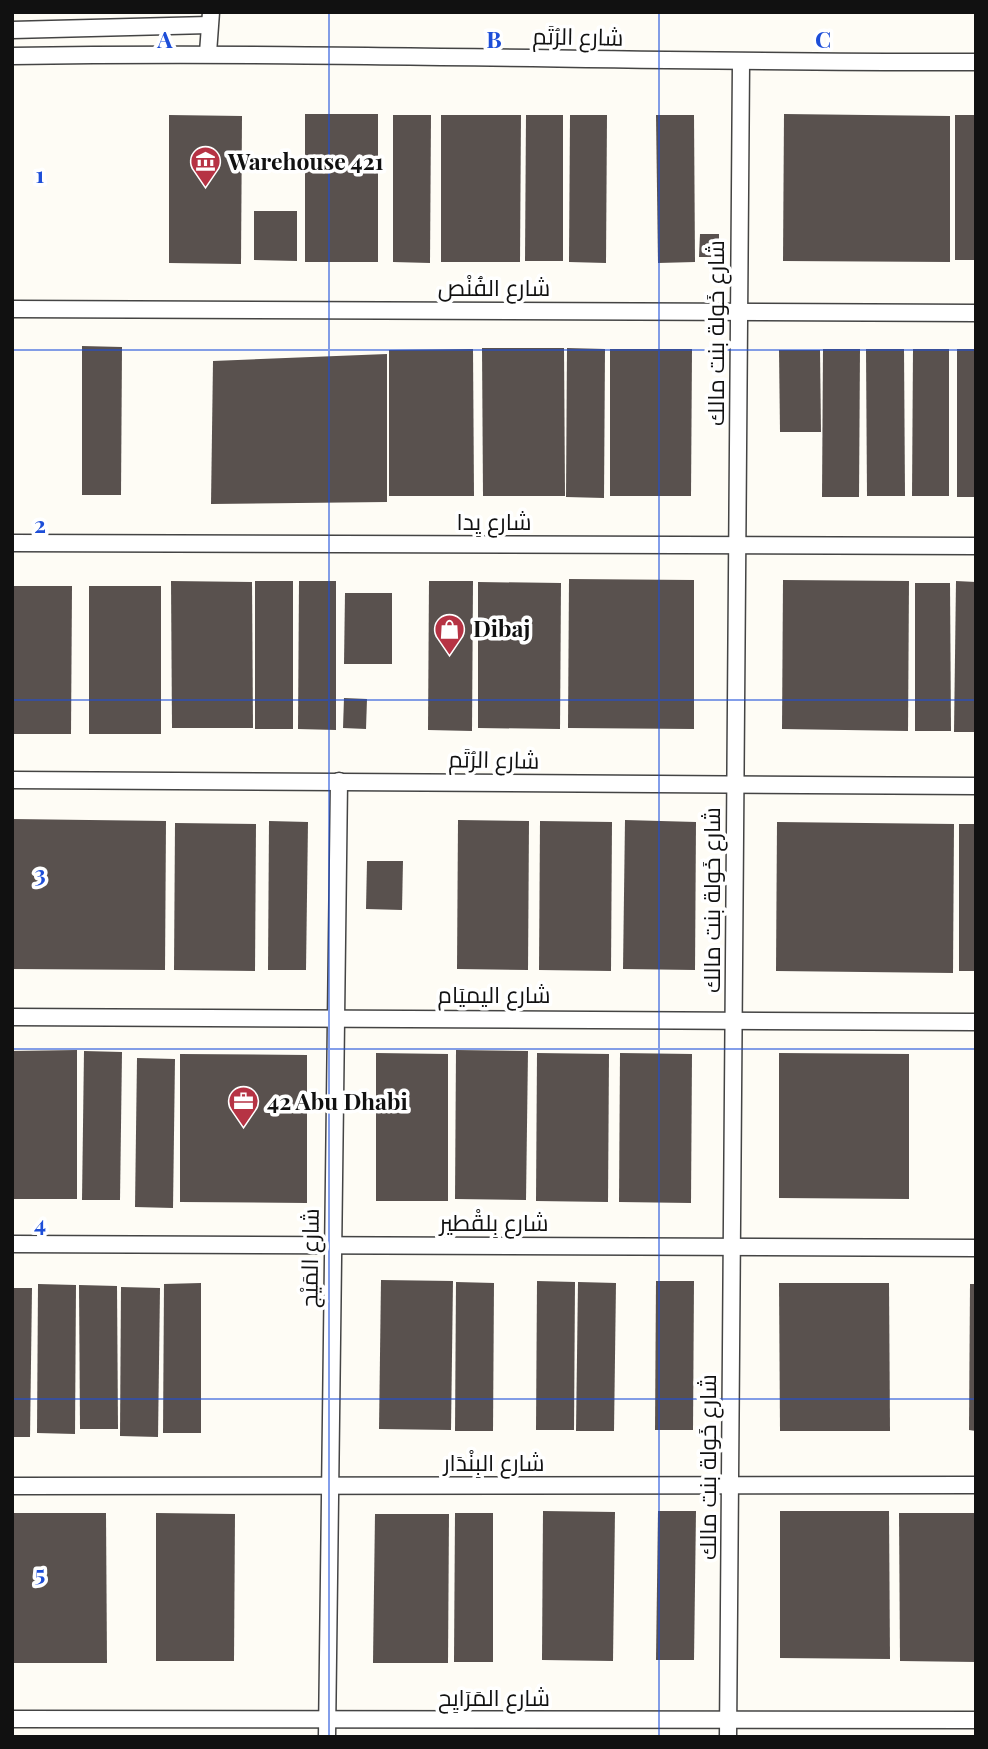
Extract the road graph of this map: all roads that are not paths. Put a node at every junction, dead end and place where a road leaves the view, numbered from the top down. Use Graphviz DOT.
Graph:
graph roads {
  1 [pos="210,18"];
  2 [pos="12,30"];
  3 [pos="208,53"];
  4 [pos="12,56"];
  5 [pos="976,62"];
  6 [pos="741,63"];
  7 [pos="12,309"];
  8 [pos="739,312"];
  9 [pos="976,313"];
  10 [pos="12,543"];
  11 [pos="738,546"];
  12 [pos="976,547"];
  13 [pos="12,780"];
  14 [pos="339,781"];
  15 [pos="736,785"];
  16 [pos="976,786"];
  17 [pos="12,1017"];
  18 [pos="336,1017"];
  19 [pos="734,1019"];
  20 [pos="976,1022"];
  21 [pos="12,1244"];
  22 [pos="333,1245"];
  23 [pos="732,1245"];
  24 [pos="976,1248"];
  25 [pos="330,1485"];
  26 [pos="976,1485"];
  27 [pos="12,1486"];
  28 [pos="730,1487"];
  29 [pos="12,1719"];
  30 [pos="728,1719"];
  31 [pos="976,1720"];
  32 [pos="327,1729"];
  33 [pos="728,1737"];
  1 -- 2 [label="street"];
  1 -- 3 [label="street"];
  3 -- 4 [label="street, شارع الرُتَم"];
  3 -- 6 [label="street, شارع الرُتَم"];
  5 -- 6 [label="street, شارع الرُتَم"];
  6 -- 8 [label="street, شارع خَولة بنت مالك"];
  7 -- 8 [label="street, شارع الفُنْص"];
  8 -- 9 [label="street, شارع الفُنْص"];
  8 -- 11 [label="street, شارع خَولة بنت مالك"];
  10 -- 11 [label="street, شارع يِدا"];
  11 -- 12 [label="street, شارع يِدا"];
  11 -- 15 [label="street, شارع خَولة بنت مالك"];
  13 -- 14 [label="street, شارع الرُتَم"];
  14 -- 15 [label="street, شارع الرُتَم"];
  14 -- 18 [label="street, شارع المَيْج"];
  15 -- 16 [label="street, شارع الرُتَم"];
  15 -- 19 [label="street, شارع خَولة بنت مالك"];
  17 -- 18 [label="street, شارع اليميَام"];
  18 -- 19 [label="street, شارع اليميَام"];
  18 -- 22 [label="street, شارع المَيْج"];
  19 -- 20 [label="street, شارع اليميَام"];
  19 -- 23 [label="street, شارع خَولة بنت مالك"];
  21 -- 22 [label="street, شارع بِلقْطير"];
  22 -- 23 [label="street, شارع بِلقْطير"];
  22 -- 25 [label="street, شارع المَيْج"];
  23 -- 24 [label="street, شارع بِلقْطير"];
  23 -- 28 [label="street, شارع خَولة بنت مالك"];
  25 -- 27 [label="street, شارع البِنْدَار"];
  25 -- 28 [label="street, شارع البِنْدَار"];
  25 -- 32 [label="street, شارع المَيْج"];
  26 -- 28 [label="street, شارع البِنْدَار"];
  28 -- 30 [label="street, شارع خَولة بنت مالك"];
  29 -- 32 [label="street, شارع المَرَايِح"];
  30 -- 31 [label="street, شارع المَرَايِح"];
  30 -- 32 [label="street, شارع المَرَايِح"];
  30 -- 33 [label="street, شارع خَولة بنت مالك"];
}
